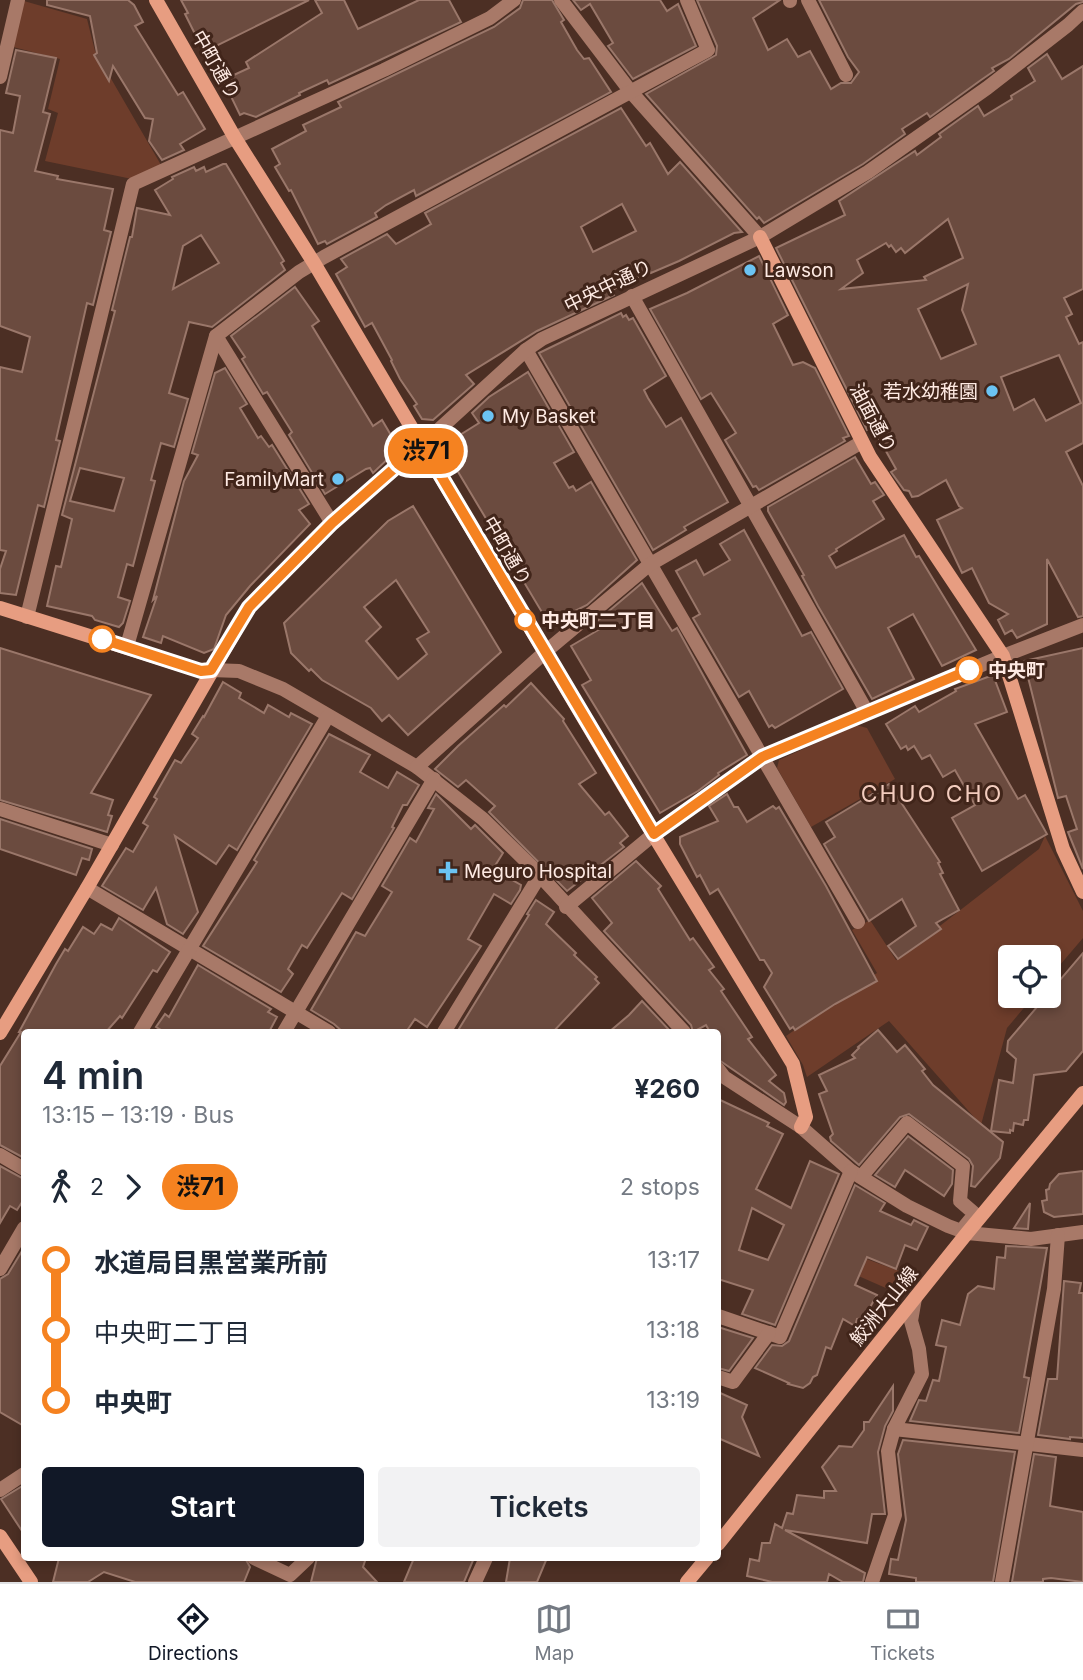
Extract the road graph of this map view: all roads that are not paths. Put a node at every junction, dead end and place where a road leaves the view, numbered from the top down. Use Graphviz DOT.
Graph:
graph roads {
  1 [pos="18,0"];
  2 [pos="157,0"];
  3 [pos="514,0"];
  4 [pos="561,0"];
  5 [pos="687,0"];
  6 [pos="808,0"];
  7 [pos="1083,11"];
  8 [pos="846,75"];
  9 [pos="0,77"];
  10 [pos="631,92"];
  11 [pos="235,138"];
  12 [pos="760,237"];
  13 [pos="314,263"];
  14 [pos="632,296"];
  15 [pos="216,337"];
  16 [pos="526,350"];
  17 [pos="862,442"];
  18 [pos="422,444"];
  19 [pos="750,506"];
  20 [pos="332,523"];
  21 [pos="649,565"];
  22 [pos="0,608"];
  23 [pos="27,617"];
  24 [pos="1083,625"];
  25 [pos="127,646"];
  26 [pos="544,653"];
  27 [pos="1003,656"];
  28 [pos="211,670"];
  29 [pos="867,712"];
  30 [pos="328,716"];
  31 [pos="762,757"];
  32 [pos="416,767"];
  33 [pos="434,779"];
  34 [pos="0,810"];
  35 [pos="654,834"];
  36 [pos="112,845"];
  37 [pos="540,875"];
  38 [pos="87,888"];
  39 [pos="1083,892"];
  40 [pos="566,907"];
  41 [pos="858,922"];
  42 [pos="189,950"];
  43 [pos="295,1013"];
  44 [pos="142,1029"];
  45 [pos="286,1029"];
  46 [pos="323,1029"];
  47 [pos="446,1029"];
  48 [pos="681,1029"];
  49 [pos="0,1033"];
  50 [pos="721,1073"];
  51 [pos="1083,1093"];
  52 [pos="801,1127"];
  53 [pos="0,1155"];
  54 [pos="21,1167"];
  55 [pos="856,1174"];
  56 [pos="964,1232"];
  57 [pos="1083,1232"];
  58 [pos="21,1233"];
  59 [pos="1058,1235"];
  60 [pos="0,1269"];
  61 [pos="915,1298"];
  62 [pos="721,1317"];
  63 [pos="769,1333"];
  64 [pos="721,1378"];
  65 [pos="894,1429"];
  66 [pos="1025,1444"];
  67 [pos="1083,1450"];
  68 [pos="21,1476"];
  69 [pos="0,1490"];
  70 [pos="0,1536"];
  71 [pos="721,1540"];
  72 [pos="260,1561"];
  73 [pos="304,1561"];
  74 [pos="485,1561"];
  75 [pos="704,1561"];
  76 [pos="32,1582"];
  77 [pos="475,1582"];
  78 [pos="687,1582"];
  79 [pos="872,1582"];
  80 [pos="1002,1582"];
  1 -- 9 [label="street"];
  2 -- 11 [label="street, 中町通り"];
  3 -- 11 [label="street"];
  4 -- 10 [label="street, 油面通り"];
  5 -- 10 [label="street"];
  6 -- 8 [label="street"];
  7 -- 12 [label="street, 中央中通り"];
  10 -- 12 [label="street, 油面通り"];
  10 -- 13 [label="street"];
  11 -- 13 [label="street, 中町通り"];
  11 -- 23 [label="street"];
  12 -- 14 [label="street, 中央中通り"];
  12 -- 17 [label="street, 油面通り"];
  13 -- 15 [label="street"];
  13 -- 18 [label="street, 中町通り"];
  14 -- 16 [label="street, 中央中通り"];
  14 -- 19 [label="street"];
  15 -- 20 [label="street"];
  15 -- 25 [label="street"];
  16 -- 18 [label="street, 中央中通り"];
  16 -- 21 [label="street"];
  17 -- 19 [label="street"];
  17 -- 27 [label="street, 油面通り"];
  18 -- 20 [label="street, 中央中通り"];
  18 -- 26 [label="street, 中町通り"];
  19 -- 21 [label="street"];
  19 -- 29 [label="street"];
  20 -- 28 [label="street, 中央中通り"];
  21 -- 26 [label="street"];
  21 -- 31 [label="street"];
  22 -- 23 [label="street"];
  23 -- 25 [label="street"];
  24 -- 27 [label="street"];
  25 -- 28 [label="street"];
  26 -- 32 [label="street"];
  26 -- 35 [label="street, 中町通り"];
  27 -- 29 [label="street"];
  27 -- 39 [label="street, 油面通り"];
  28 -- 30 [label="street"];
  28 -- 36 [label="street, 中央中通り"];
  29 -- 31 [label="street"];
  30 -- 32 [label="street"];
  30 -- 42 [label="street"];
  31 -- 35 [label="street"];
  31 -- 41 [label="street"];
  32 -- 33 [label="street"];
  33 -- 37 [label="street"];
  33 -- 43 [label="street"];
  34 -- 36 [label="street"];
  35 -- 40 [label="street"];
  35 -- 52 [label="street, 中町通り"];
  36 -- 38 [label="street, 中央中通り"];
  37 -- 40 [label="street"];
  37 -- 47 [label="street"];
  38 -- 42 [label="street"];
  38 -- 49 [label="street, 中央中通り"];
  40 -- 48 [label="street"];
  42 -- 43 [label="street"];
  42 -- 44 [label="street"];
  43 -- 45 [label="street"];
  43 -- 46 [label="street"];
  50 -- 52 [label="street"];
  51 -- 56 [label="street, 鮫洲大山線"];
  52 -- 55 [label="street"];
  53 -- 54 [label="street"];
  55 -- 56 [label="street"];
  55 -- 56 [label="street"];
  55 -- 63 [label="street"];
  56 -- 59 [label="street"];
  56 -- 61 [label="street, 鮫洲大山線"];
  57 -- 59 [label="street"];
  58 -- 60 [label="street"];
  59 -- 66 [label="street"];
  61 -- 65 [label="street"];
  61 -- 71 [label="street, 鮫洲大山線"];
  62 -- 63 [label="street"];
  63 -- 64 [label="street"];
  65 -- 66 [label="street"];
  65 -- 79 [label="street"];
  66 -- 67 [label="street"];
  66 -- 80 [label="street"];
  68 -- 69 [label="street"];
  70 -- 76 [label="street"];
  72 -- 73 [label="street"];
  74 -- 77 [label="street"];
  75 -- 78 [label="street"];
}
